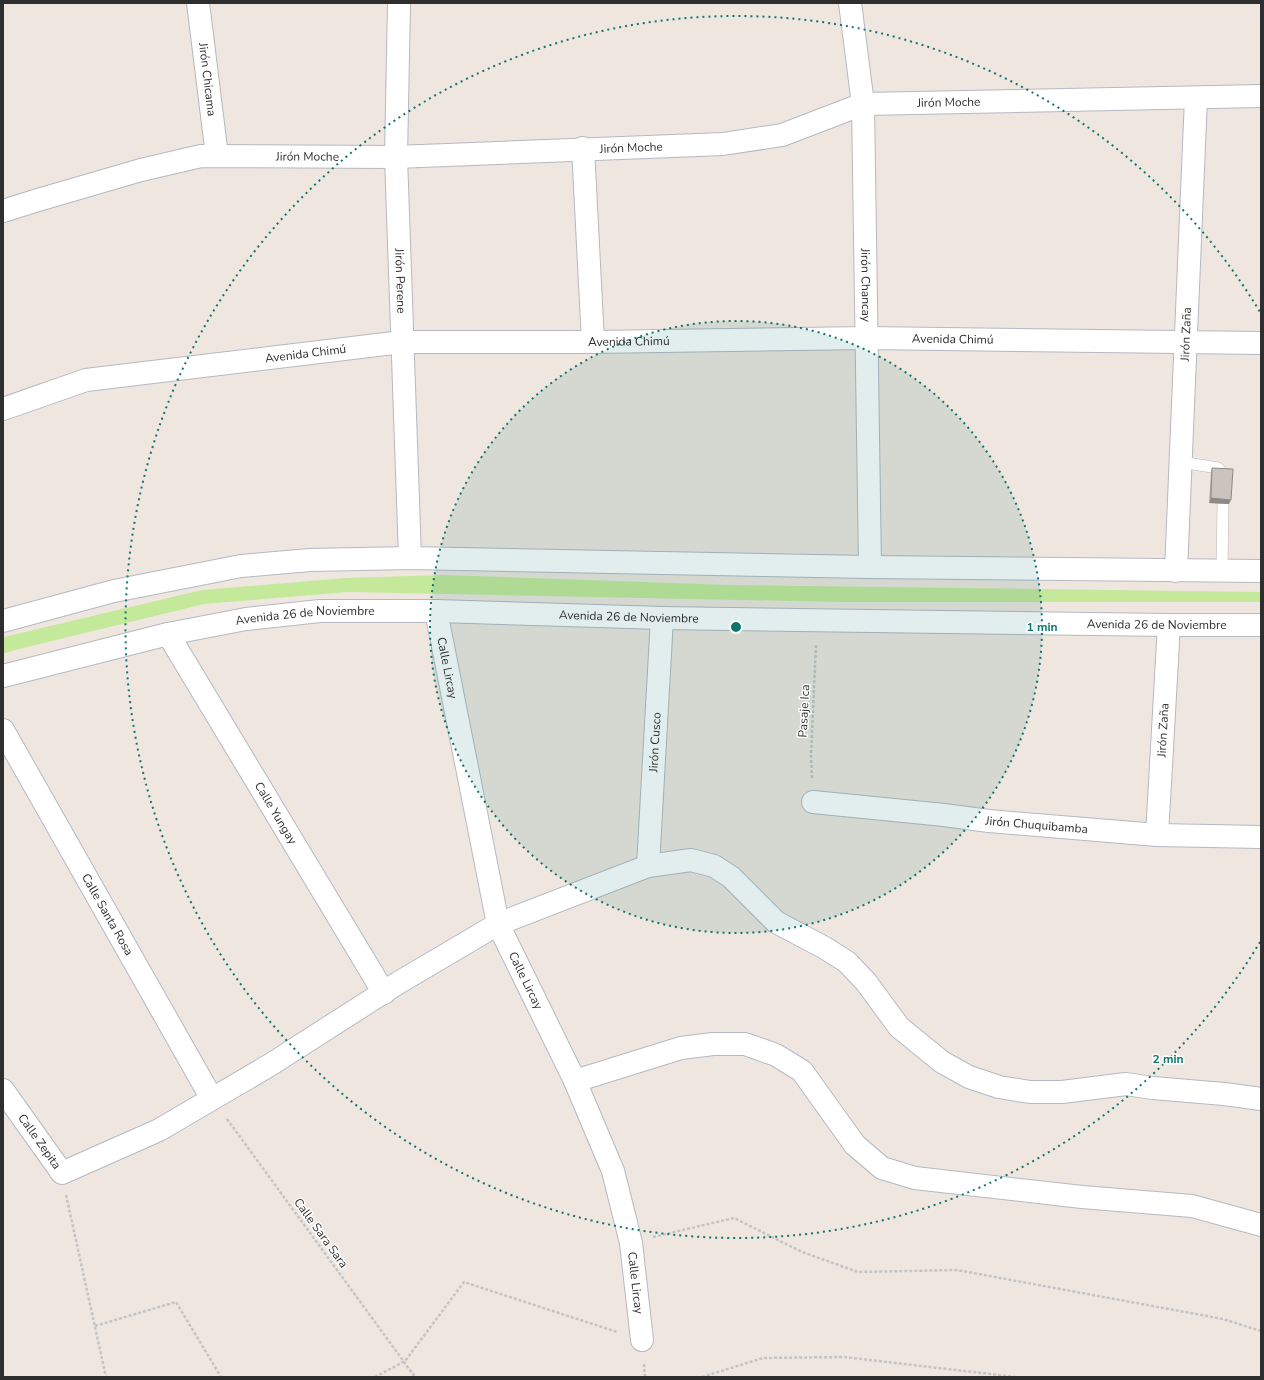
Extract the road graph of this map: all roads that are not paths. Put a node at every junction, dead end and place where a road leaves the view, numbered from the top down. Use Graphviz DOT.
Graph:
graph roads {
  1 [pos="198,3"];
  2 [pos="401,3"];
  3 [pos="850,3"];
  4 [pos="1261,96"];
  5 [pos="1196,98"];
  6 [pos="863,104"];
  7 [pos="583,148"];
  8 [pos="217,156"];
  9 [pos="396,157"];
  10 [pos="3,211"];
  11 [pos="867,338"];
  12 [pos="402,342"];
  13 [pos="594,342"];
  14 [pos="1186,342"];
  15 [pos="1261,344"];
  16 [pos="3,409"];
  17 [pos="1181,462"];
  18 [pos="1222,473"];
  19 [pos="1223,504"];
  20 [pos="410,558"];
  21 [pos="870,568"];
  22 [pos="1176,571"];
  23 [pos="1222,571"];
  24 [pos="1261,571"];
  25 [pos="436,611"];
  26 [pos="662,618"];
  27 [pos="3,621"];
  28 [pos="1169,625"];
  29 [pos="1261,625"];
  30 [pos="168,634"];
  31 [pos="3,676"];
  32 [pos="3,730"];
  33 [pos="813,802"];
  34 [pos="1157,835"];
  35 [pos="1261,837"];
  36 [pos="648,866"];
  37 [pos="498,924"];
  38 [pos="384,993"];
  39 [pos="575,1081"];
  40 [pos="3,1090"];
  41 [pos="212,1099"];
  42 [pos="1261,1099"];
  43 [pos="1261,1225"];
  44 [pos="642,1340"];
  1 -- 8 [label="street, Jirón Chicama"];
  2 -- 9 [label="street, Jirón Perene"];
  3 -- 6 [label="street, Jirón Chancay"];
  4 -- 5 [label="street, Jirón Moche"];
  5 -- 6 [label="street, Jirón Moche"];
  5 -- 14 [label="street, Jirón Zaña"];
  6 -- 7 [label="street, Jirón Moche"];
  6 -- 11 [label="street, Jirón Chancay"];
  7 -- 9 [label="street, Jirón Moche"];
  7 -- 13 [label="street"];
  8 -- 9 [label="street, Jirón Moche"];
  8 -- 10 [label="street, Jirón Moche"];
  9 -- 12 [label="street, Jirón Perene"];
  11 -- 13 [label="street, Avenida Chimú"];
  11 -- 14 [label="street, Avenida Chimú"];
  11 -- 21 [label="street, Jirón Chancay"];
  12 -- 13 [label="street, Avenida Chimú"];
  12 -- 16 [label="street, Avenida Chimú"];
  12 -- 20 [label="street, Jirón Perene"];
  14 -- 15 [label="street, Avenida Chimú"];
  14 -- 17 [label="street, Jirón Zaña"];
  17 -- 18 [label="lane"];
  17 -- 22 [label="street, Jirón Zaña"];
  19 -- 23 [label="lane"];
  20 -- 21 [label="street"];
  20 -- 27 [label="street"];
  21 -- 22 [label="street"];
  22 -- 23 [label="street"];
  23 -- 24 [label="street"];
  25 -- 26 [label="street, Avenida 26 de Noviembre"];
  25 -- 30 [label="street, Avenida 26 de Noviembre"];
  25 -- 37 [label="street, Calle Lircay"];
  26 -- 28 [label="street, Avenida 26 de Noviembre"];
  26 -- 36 [label="street, Jirón Cusco"];
  28 -- 29 [label="street, Avenida 26 de Noviembre"];
  28 -- 34 [label="street, Jirón Zaña"];
  30 -- 31 [label="street, Avenida 26 de Noviembre"];
  30 -- 38 [label="street, Calle Yungay"];
  32 -- 41 [label="street, Calle Santa Rosa"];
  33 -- 34 [label="street, Jirón Chuquibamba"];
  34 -- 35 [label="street, Jirón Chuquibamba"];
  36 -- 37 [label="street"];
  36 -- 42 [label="street"];
  37 -- 38 [label="street"];
  37 -- 39 [label="street, Calle Lircay"];
  38 -- 41 [label="street"];
  39 -- 43 [label="street"];
  39 -- 44 [label="street, Calle Lircay"];
  40 -- 41 [label="street, Calle Zepita"];
}
